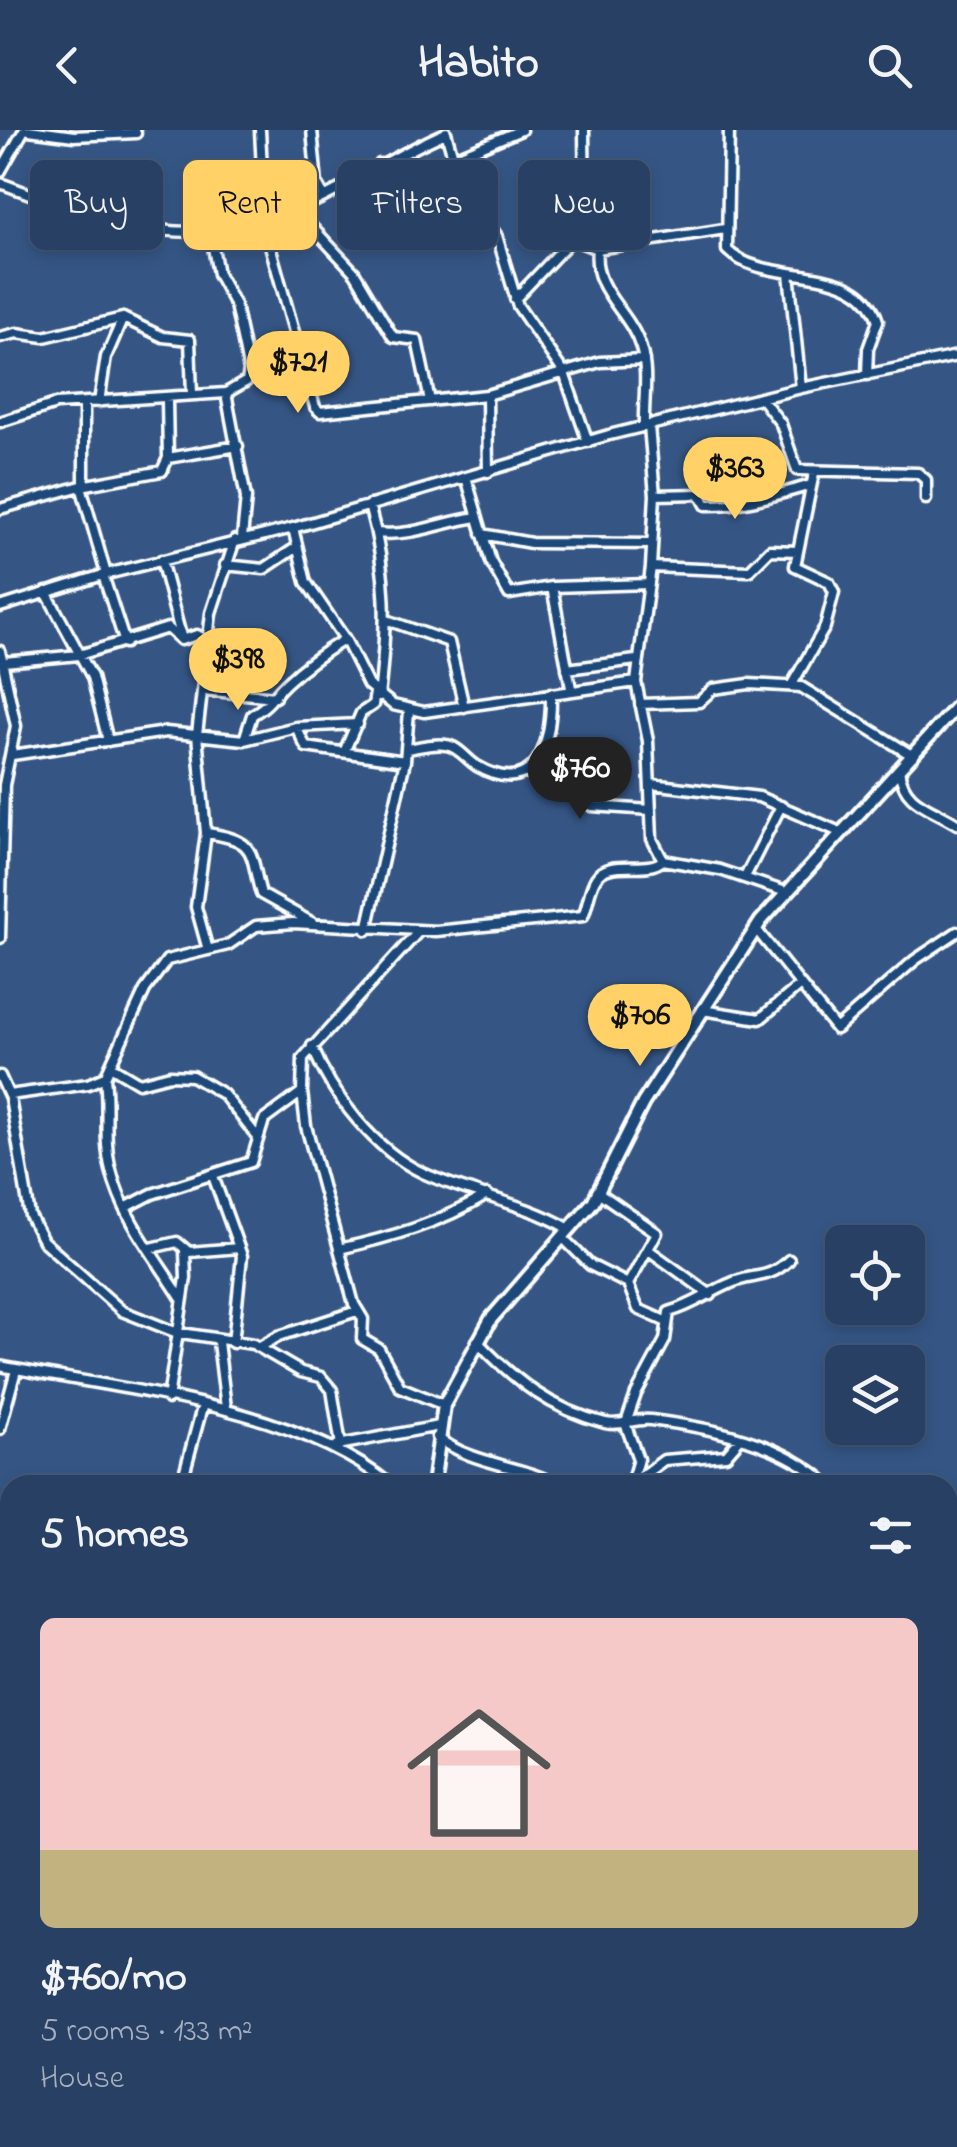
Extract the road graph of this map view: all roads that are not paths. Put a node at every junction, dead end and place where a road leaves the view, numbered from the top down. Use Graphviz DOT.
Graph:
graph roads {
  1 [pos="27,130"];
  2 [pos="260,130"];
  3 [pos="312,130"];
  4 [pos="521,130"];
  5 [pos="584,130"];
  6 [pos="729,130"];
  7 [pos="446,132"];
  8 [pos="136,134"];
  9 [pos="454,158"];
  10 [pos="263,160"];
  11 [pos="388,160"];
  12 [pos="585,160"];
  13 [pos="0,172"];
  14 [pos="0,183"];
  15 [pos="337,190"];
  16 [pos="324,198"];
  17 [pos="317,201"];
  18 [pos="725,229"];
  19 [pos="183,232"];
  20 [pos="317,232"];
  21 [pos="498,239"];
  22 [pos="650,240"];
  23 [pos="213,250"];
  24 [pos="275,250"];
  25 [pos="562,250"];
  26 [pos="597,250"];
  27 [pos="789,273"];
  28 [pos="515,298"];
  29 [pos="123,318"];
  30 [pos="0,336"];
  31 [pos="957,356"];
  32 [pos="644,360"];
  33 [pos="564,373"];
  34 [pos="868,375"];
  35 [pos="800,388"];
  36 [pos="226,393"];
  37 [pos="192,395"];
  38 [pos="486,395"];
  39 [pos="167,398"];
  40 [pos="762,400"];
  41 [pos="430,401"];
  42 [pos="99,402"];
  43 [pos="84,403"];
  44 [pos="0,422"];
  45 [pos="646,426"];
  46 [pos="588,442"];
  47 [pos="238,446"];
  48 [pos="168,458"];
  49 [pos="488,472"];
  50 [pos="814,472"];
  51 [pos="466,477"];
  52 [pos="811,485"];
  53 [pos="83,486"];
  54 [pos="655,495"];
  55 [pos="926,498"];
  56 [pos="369,505"];
  57 [pos="0,509"];
  58 [pos="477,518"];
  59 [pos="293,528"];
  60 [pos="377,533"];
  61 [pos="482,534"];
  62 [pos="238,539"];
  63 [pos="652,544"];
  64 [pos="297,546"];
  65 [pos="798,551"];
  66 [pos="161,560"];
  67 [pos="226,565"];
  68 [pos="651,567"];
  69 [pos="105,574"];
  70 [pos="649,584"];
  71 [pos="552,588"];
  72 [pos="46,592"];
  73 [pos="0,607"];
  74 [pos="388,620"];
  75 [pos="345,638"];
  76 [pos="182,640"];
  77 [pos="125,642"];
  78 [pos="209,642"];
  79 [pos="0,651"];
  80 [pos="79,655"];
  81 [pos="636,660"];
  82 [pos="4,662"];
  83 [pos="567,670"];
  84 [pos="636,682"];
  85 [pos="791,686"];
  86 [pos="571,688"];
  87 [pos="203,690"];
  88 [pos="551,693"];
  89 [pos="377,695"];
  90 [pos="276,697"];
  91 [pos="640,704"];
  92 [pos="957,706"];
  93 [pos="464,707"];
  94 [pos="408,710"];
  95 [pos="358,724"];
  96 [pos="296,728"];
  97 [pos="197,735"];
  98 [pos="244,740"];
  99 [pos="108,741"];
  100 [pos="407,749"];
  101 [pos="345,750"];
  102 [pos="12,755"];
  103 [pos="913,756"];
  104 [pos="405,762"];
  105 [pos="899,770"];
  106 [pos="526,772"];
  107 [pos="651,784"];
  108 [pos="781,806"];
  109 [pos="651,810"];
  110 [pos="957,824"];
  111 [pos="206,833"];
  112 [pos="842,833"];
  113 [pos="663,860"];
  114 [pos="745,878"];
  115 [pos="786,892"];
  116 [pos="318,926"];
  117 [pos="756,929"];
  118 [pos="367,930"];
  119 [pos="419,931"];
  120 [pos="957,932"];
  121 [pos="0,938"];
  122 [pos="208,950"];
  123 [pos="798,986"];
  124 [pos="702,1010"];
  125 [pos="312,1046"];
  126 [pos="112,1067"];
  127 [pos="0,1076"];
  128 [pos="105,1077"];
  129 [pos="302,1092"];
  130 [pos="9,1095"];
  131 [pos="0,1134"];
  132 [pos="15,1134"];
  133 [pos="256,1135"];
  134 [pos="213,1176"];
  135 [pos="598,1192"];
  136 [pos="487,1195"];
  137 [pos="125,1208"];
  138 [pos="565,1233"];
  139 [pos="151,1248"];
  140 [pos="239,1248"];
  141 [pos="339,1249"];
  142 [pos="650,1250"];
  143 [pos="185,1251"];
  144 [pos="789,1260"];
  145 [pos="628,1284"];
  146 [pos="712,1295"];
  147 [pos="182,1298"];
  148 [pos="358,1311"];
  149 [pos="667,1322"];
  150 [pos="175,1332"];
  151 [pos="478,1340"];
  152 [pos="218,1342"];
  153 [pos="233,1343"];
  154 [pos="260,1347"];
  155 [pos="0,1366"];
  156 [pos="16,1370"];
  157 [pos="168,1399"];
  158 [pos="203,1404"];
  159 [pos="444,1406"];
  160 [pos="226,1408"];
  161 [pos="626,1423"];
  162 [pos="0,1429"];
  163 [pos="438,1432"];
  164 [pos="739,1440"];
  165 [pos="337,1445"];
  166 [pos="185,1475"];
  167 [pos="378,1475"];
  168 [pos="434,1475"];
  169 [pos="536,1475"];
  170 [pos="633,1475"];
  171 [pos="642,1475"];
  172 [pos="816,1475"];
  173 [pos="4,2147"];
  174 [pos="66,2147"];
  1 -- 8 [label="street"];
  1 -- 13 [label="street"];
  2 -- 10 [label="street"];
  3 -- 16 [label="street"];
  4 -- 9 [label="street"];
  5 -- 12 [label="street"];
  6 -- 18 [label="street"];
  7 -- 9 [label="street"];
  7 -- 11 [label="street"];
  14 -- 19 [label="street"];
  15 -- 16 [label="street"];
  16 -- 17 [label="street"];
  18 -- 22 [label="street"];
  18 -- 27 [label="street"];
  20 -- 41 [label="street"];
  21 -- 28 [label="street"];
  23 -- 36 [label="street"];
  24 -- 41 [label="street"];
  25 -- 28 [label="street"];
  26 -- 32 [label="street"];
  27 -- 34 [label="street"];
  27 -- 35 [label="street"];
  28 -- 33 [label="street"];
  29 -- 30 [label="street"];
  29 -- 37 [label="street"];
  29 -- 42 [label="street"];
  31 -- 34 [label="street"];
  32 -- 33 [label="street"];
  32 -- 45 [label="street"];
  33 -- 38 [label="street"];
  33 -- 46 [label="street"];
  34 -- 35 [label="street"];
  35 -- 40 [label="street"];
  36 -- 37 [label="street"];
  36 -- 47 [label="street"];
  37 -- 39 [label="street"];
  38 -- 41 [label="street"];
  38 -- 49 [label="street"];
  39 -- 42 [label="street"];
  39 -- 48 [label="street"];
  40 -- 45 [label="street"];
  40 -- 50 [label="street"];
  42 -- 43 [label="street"];
  43 -- 44 [label="street"];
  43 -- 53 [label="street"];
  45 -- 46 [label="street"];
  45 -- 54 [label="street"];
  46 -- 49 [label="street"];
  47 -- 48 [label="street"];
  47 -- 62 [label="street"];
  48 -- 53 [label="street"];
  49 -- 51 [label="street"];
  50 -- 52 [label="street"];
  50 -- 55 [label="street"];
  51 -- 56 [label="street"];
  51 -- 58 [label="street"];
  52 -- 54 [label="street"];
  52 -- 65 [label="street"];
  53 -- 57 [label="street"];
  53 -- 69 [label="street"];
  54 -- 63 [label="street"];
  56 -- 59 [label="street"];
  56 -- 60 [label="street"];
  58 -- 60 [label="street"];
  58 -- 61 [label="street"];
  59 -- 62 [label="street"];
  59 -- 64 [label="street"];
  60 -- 74 [label="street"];
  61 -- 63 [label="street"];
  61 -- 71 [label="street"];
  62 -- 66 [label="street"];
  62 -- 67 [label="street"];
  63 -- 68 [label="street"];
  64 -- 67 [label="street"];
  64 -- 75 [label="street"];
  65 -- 68 [label="street"];
  65 -- 85 [label="street"];
  66 -- 69 [label="street"];
  66 -- 76 [label="street"];
  67 -- 78 [label="street"];
  68 -- 70 [label="street"];
  69 -- 72 [label="street"];
  69 -- 77 [label="street"];
  70 -- 71 [label="street"];
  70 -- 81 [label="street"];
  71 -- 83 [label="street"];
  72 -- 73 [label="street"];
  72 -- 80 [label="street"];
  74 -- 89 [label="street"];
  74 -- 93 [label="street"];
  75 -- 89 [label="street"];
  75 -- 90 [label="street"];
  76 -- 77 [label="street"];
  76 -- 78 [label="street"];
  77 -- 80 [label="street"];
  78 -- 87 [label="street"];
  79 -- 82 [label="street"];
  80 -- 82 [label="street"];
  80 -- 99 [label="street"];
  81 -- 83 [label="street"];
  81 -- 84 [label="street"];
  82 -- 102 [label="street"];
  83 -- 86 [label="street"];
  84 -- 86 [label="street"];
  84 -- 91 [label="street"];
  85 -- 91 [label="street"];
  85 -- 103 [label="street"];
  86 -- 88 [label="street"];
  87 -- 90 [label="street"];
  87 -- 97 [label="street"];
  88 -- 93 [label="street"];
  88 -- 106 [label="street"];
  89 -- 94 [label="street"];
  89 -- 95 [label="street"];
  90 -- 98 [label="street"];
  91 -- 107 [label="street"];
  92 -- 103 [label="street"];
  93 -- 94 [label="street"];
  94 -- 100 [label="street"];
  95 -- 96 [label="street"];
  95 -- 101 [label="street"];
  96 -- 98 [label="street"];
  96 -- 101 [label="street"];
  97 -- 98 [label="street"];
  97 -- 99 [label="street"];
  97 -- 111 [label="street"];
  99 -- 102 [label="street"];
  100 -- 104 [label="street"];
  100 -- 106 [label="street"];
  101 -- 104 [label="street"];
  102 -- 121 [label="street"];
  103 -- 105 [label="street"];
  104 -- 118 [label="street"];
  105 -- 110 [label="street"];
  105 -- 112 [label="street"];
  106 -- 109 [label="street"];
  107 -- 108 [label="street"];
  107 -- 109 [label="street"];
  108 -- 112 [label="street"];
  108 -- 114 [label="street"];
  109 -- 113 [label="street"];
  111 -- 116 [label="street"];
  111 -- 122 [label="street"];
  112 -- 115 [label="street"];
  113 -- 114 [label="street"];
  113 -- 119 [label="street"];
  114 -- 115 [label="street"];
  115 -- 117 [label="street"];
  116 -- 118 [label="street"];
  116 -- 122 [label="street"];
  117 -- 123 [label="street"];
  117 -- 124 [label="street"];
  118 -- 119 [label="street"];
  119 -- 125 [label="street"];
  120 -- 123 [label="street"];
  122 -- 126 [label="street"];
  123 -- 124 [label="street"];
  124 -- 135 [label="street"];
  125 -- 129 [label="street"];
  125 -- 136 [label="street"];
  126 -- 128 [label="street"];
  126 -- 133 [label="street"];
  127 -- 130 [label="street"];
  128 -- 130 [label="street"];
  128 -- 137 [label="street"];
  129 -- 133 [label="street"];
  129 -- 141 [label="street"];
  130 -- 132 [label="street"];
  131 -- 132 [label="street"];
  132 -- 150 [label="street"];
  133 -- 134 [label="street"];
  134 -- 137 [label="street"];
  134 -- 140 [label="street"];
  135 -- 138 [label="street"];
  135 -- 142 [label="street"];
  136 -- 138 [label="street"];
  136 -- 141 [label="street"];
  137 -- 139 [label="street"];
  138 -- 145 [label="street"];
  138 -- 151 [label="street"];
  139 -- 143 [label="street"];
  139 -- 147 [label="street"];
  140 -- 143 [label="street"];
  140 -- 153 [label="street"];
  141 -- 148 [label="street"];
  142 -- 145 [label="street"];
  142 -- 146 [label="street"];
  143 -- 147 [label="street"];
  144 -- 146 [label="street"];
  145 -- 149 [label="street"];
  146 -- 149 [label="street"];
  147 -- 150 [label="street"];
  148 -- 154 [label="street"];
  148 -- 159 [label="street"];
  149 -- 161 [label="street"];
  150 -- 152 [label="street"];
  150 -- 157 [label="street"];
  151 -- 159 [label="street"];
  151 -- 161 [label="street"];
  152 -- 153 [label="street"];
  152 -- 160 [label="street"];
  153 -- 154 [label="street"];
  154 -- 165 [label="street"];
  155 -- 156 [label="street"];
  156 -- 157 [label="street"];
  156 -- 162 [label="street"];
  157 -- 158 [label="street"];
  158 -- 160 [label="street"];
  158 -- 166 [label="street"];
  159 -- 163 [label="street"];
  160 -- 165 [label="street"];
  161 -- 164 [label="street"];
  161 -- 170 [label="street"];
  163 -- 165 [label="street"];
  163 -- 168 [label="street"];
  163 -- 169 [label="street"];
  164 -- 171 [label="street"];
  164 -- 172 [label="street"];
  165 -- 167 [label="street"];
  173 -- 174 [label="street"];
}
